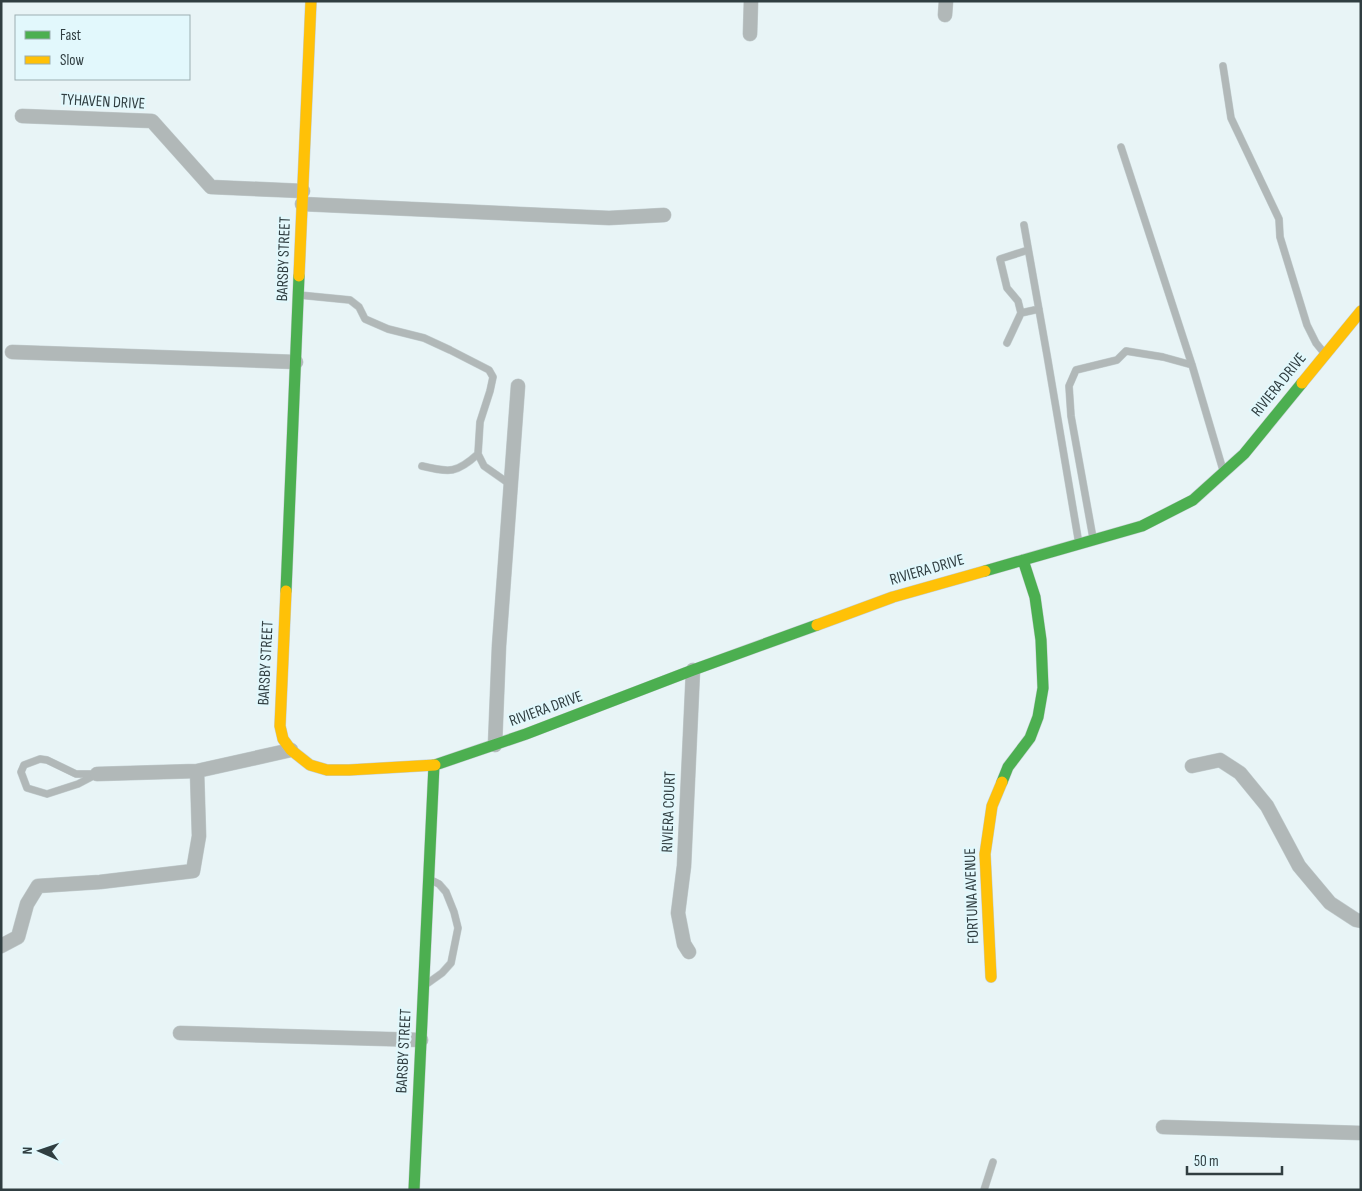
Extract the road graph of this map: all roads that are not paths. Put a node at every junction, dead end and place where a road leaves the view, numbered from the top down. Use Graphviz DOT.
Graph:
graph roads {
  1 [pos="311,1"];
  2 [pos="751,1"];
  3 [pos="946,1"];
  4 [pos="945,16"];
  5 [pos="750,34"];
  6 [pos="1223,66"];
  7 [pos="22,116"];
  8 [pos="1121,147"];
  9 [pos="303,197"];
  10 [pos="664,215"];
  11 [pos="1024,225"];
  12 [pos="1028,250"];
  13 [pos="298,295"];
  14 [pos="1038,309"];
  15 [pos="1361,311"];
  16 [pos="1021,313"];
  17 [pos="1007,343"];
  18 [pos="12,352"];
  19 [pos="1325,354"];
  20 [pos="296,362"];
  21 [pos="1192,365"];
  22 [pos="518,386"];
  23 [pos="478,454"];
  24 [pos="422,466"];
  25 [pos="1224,473"];
  26 [pos="511,486"];
  27 [pos="1094,540"];
  28 [pos="1079,544"];
  29 [pos="1023,560"];
  30 [pos="693,670"];
  31 [pos="495,745"];
  32 [pos="291,750"];
  33 [pos="434,765"];
  34 [pos="1192,766"];
  35 [pos="197,771"];
  36 [pos="97,774"];
  37 [pos="428,878"];
  38 [pos="1361,922"];
  39 [pos="1,946"];
  40 [pos="689,952"];
  41 [pos="991,977"];
  42 [pos="423,986"];
  43 [pos="180,1033"];
  44 [pos="421,1040"];
  45 [pos="1163,1127"];
  46 [pos="1361,1133"];
  47 [pos="993,1162"];
  48 [pos="414,1190"];
  49 [pos="984,1190"];
  1 -- 9 [label="street, BARSBY STREET"];
  2 -- 5 [label="street"];
  3 -- 4 [label="street"];
  6 -- 19 [label="lane"];
  7 -- 9 [label="street, TYHAVEN DRIVE"];
  8 -- 21 [label="lane"];
  9 -- 10 [label="street, TYHAVEN DRIVE"];
  9 -- 13 [label="street, BARSBY STREET"];
  11 -- 12 [label="lane"];
  12 -- 14 [label="lane"];
  12 -- 16 [label="lane"];
  13 -- 20 [label="street, BARSBY STREET"];
  13 -- 23 [label="lane"];
  14 -- 16 [label="lane"];
  14 -- 28 [label="lane"];
  15 -- 19 [label="street, RIVIERA DRIVE"];
  16 -- 17 [label="lane"];
  18 -- 20 [label="street"];
  19 -- 25 [label="street, RIVIERA DRIVE"];
  20 -- 32 [label="street, BARSBY STREET"];
  21 -- 25 [label="lane"];
  21 -- 27 [label="lane"];
  22 -- 26 [label="street"];
  23 -- 24 [label="lane"];
  23 -- 26 [label="lane"];
  25 -- 27 [label="street, RIVIERA DRIVE"];
  26 -- 31 [label="street"];
  27 -- 28 [label="street, RIVIERA DRIVE"];
  28 -- 29 [label="street, RIVIERA DRIVE"];
  29 -- 30 [label="street, RIVIERA DRIVE"];
  29 -- 41 [label="street, FORTUNA AVENUE"];
  30 -- 31 [label="street, RIVIERA DRIVE"];
  30 -- 40 [label="street, RIVIERA COURT"];
  31 -- 33 [label="street, RIVIERA DRIVE"];
  32 -- 33 [label="street, BARSBY STREET"];
  32 -- 35 [label="street"];
  33 -- 37 [label="street, BARSBY STREET"];
  34 -- 38 [label="street"];
  35 -- 36 [label="street"];
  35 -- 39 [label="street"];
  36 -- 36 [label="lane"];
  37 -- 42 [label="street, BARSBY STREET"];
  37 -- 42 [label="lane"];
  42 -- 44 [label="street, BARSBY STREET"];
  43 -- 44 [label="street"];
  44 -- 48 [label="street, BARSBY STREET"];
  45 -- 46 [label="street"];
  47 -- 49 [label="lane"];
}
